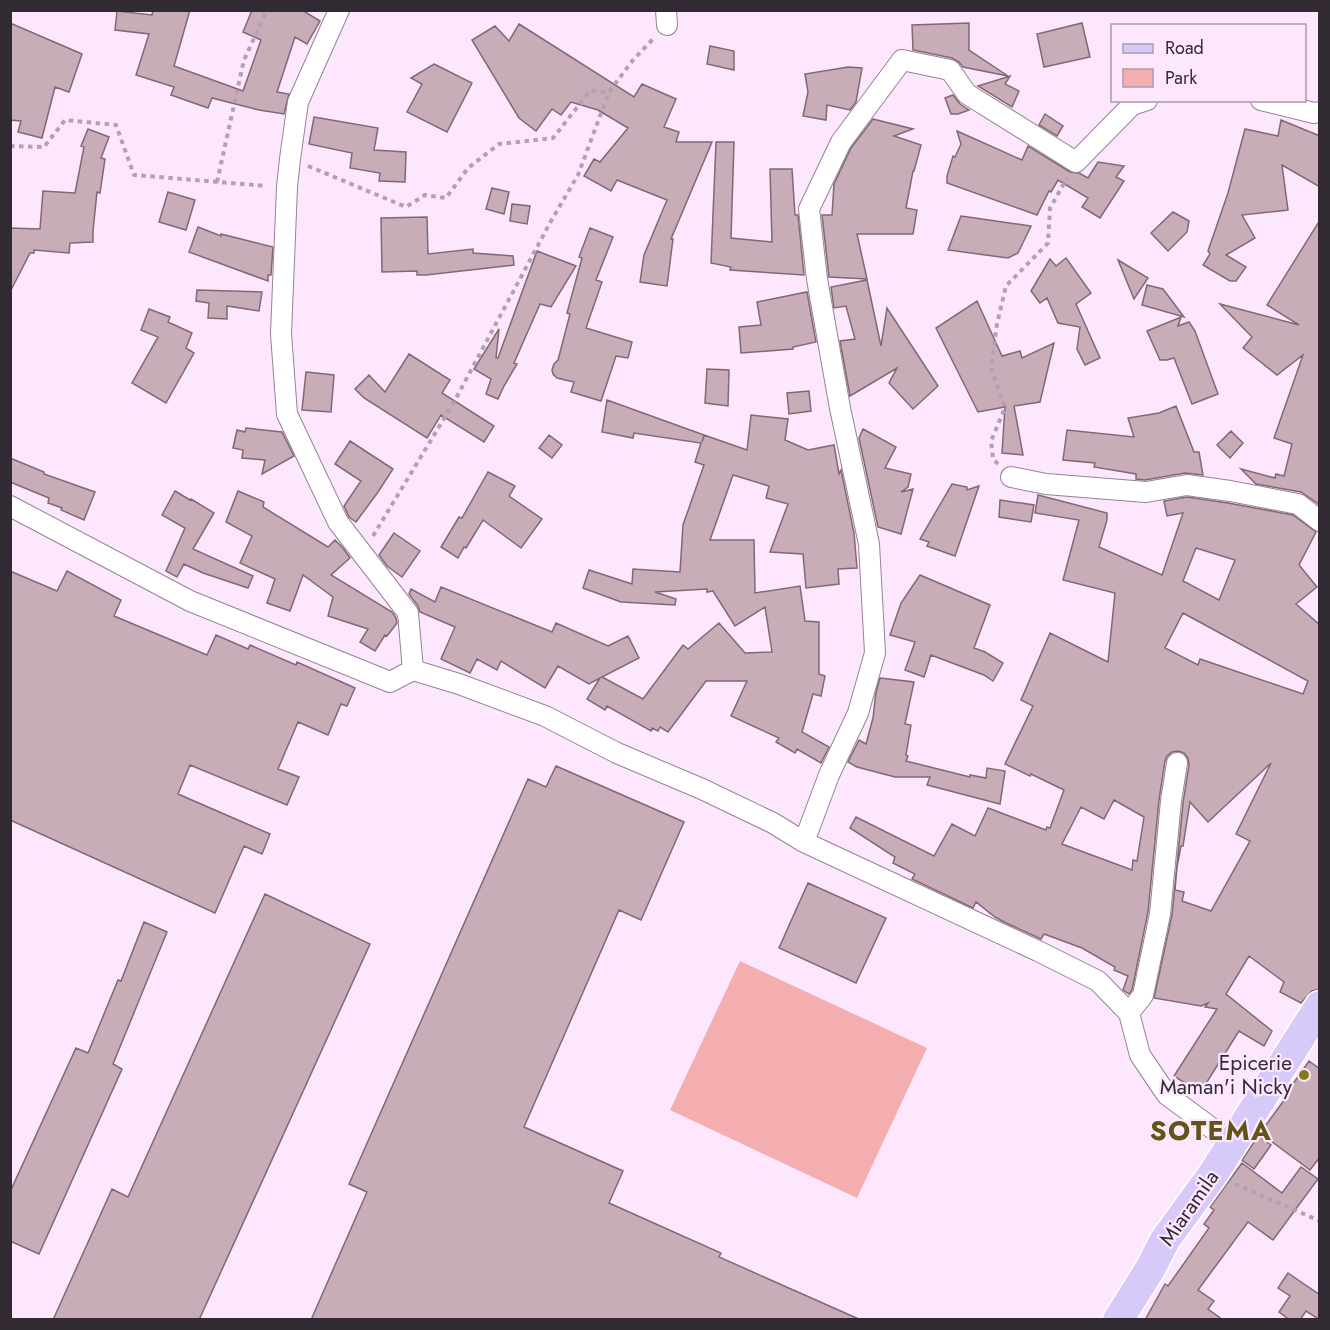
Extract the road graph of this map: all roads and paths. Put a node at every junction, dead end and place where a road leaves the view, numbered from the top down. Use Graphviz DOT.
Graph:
graph roads {
  1 [pos="267,10"];
  2 [pos="339,10"];
  3 [pos="666,18"];
  4 [pos="609,92"];
  5 [pos="1141,102"];
  6 [pos="1269,102"];
  7 [pos="1320,112"];
  8 [pos="10,146"];
  9 [pos="290,159"];
  10 [pos="1076,162"];
  11 [pos="217,182"];
  12 [pos="287,187"];
  13 [pos="1011,477"];
  14 [pos="11,505"];
  15 [pos="1320,520"];
  16 [pos="362,555"];
  17 [pos="413,670"];
  18 [pos="1178,763"];
  19 [pos="804,842"];
  20 [pos="1320,1006"];
  21 [pos="1129,1013"];
  22 [pos="1233,1143"];
  23 [pos="1213,1174"];
  24 [pos="1320,1221"];
  25 [pos="1118,1320"];
  1 -- 11 [label="path"];
  2 -- 9 [label="street"];
  3 -- 4 [label="path"];
  4 -- 9 [label="path"];
  4 -- 16 [label="path"];
  5 -- 10 [label="street"];
  6 -- 7 [label="street"];
  8 -- 11 [label="path"];
  9 -- 12 [label="street"];
  10 -- 13 [label="path"];
  10 -- 19 [label="street"];
  11 -- 12 [label="path"];
  12 -- 16 [label="street"];
  13 -- 15 [label="street"];
  14 -- 17 [label="street"];
  16 -- 17 [label="street"];
  17 -- 19 [label="street"];
  18 -- 21 [label="street"];
  19 -- 21 [label="street"];
  20 -- 22 [label="main road, Miaramila"];
  21 -- 22 [label="street"];
  22 -- 23 [label="main road, Miaramila"];
  23 -- 24 [label="path"];
  23 -- 25 [label="main road, Miaramila"];
}
